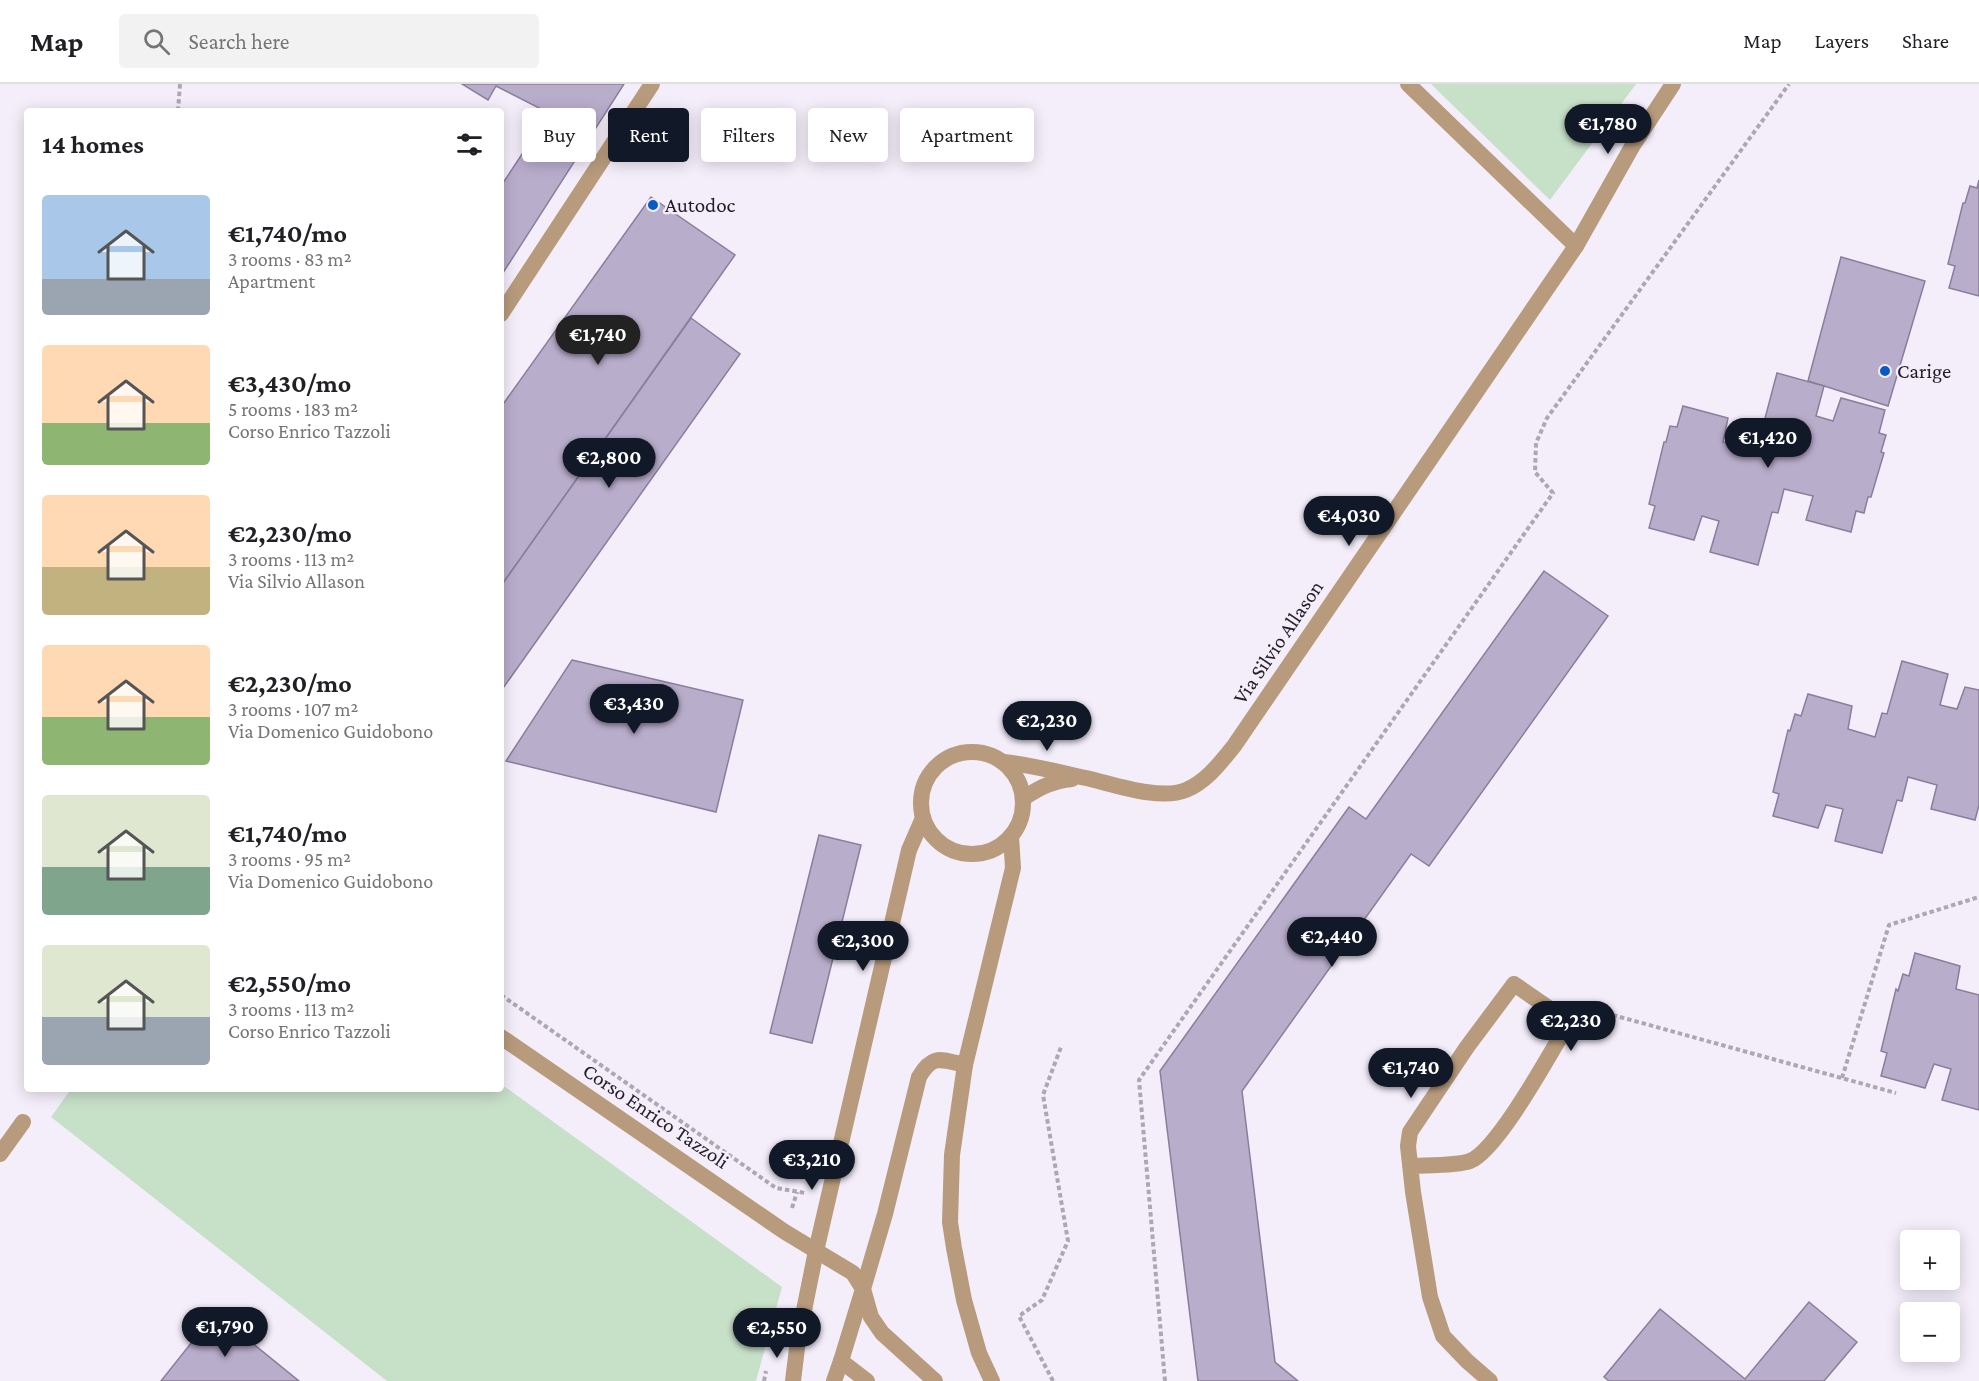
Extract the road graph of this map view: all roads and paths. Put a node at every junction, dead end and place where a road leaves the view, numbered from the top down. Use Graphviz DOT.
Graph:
graph roads {
  1 [pos="180,84"];
  2 [pos="652,84"];
  3 [pos="1408,84"];
  4 [pos="1673,84"];
  5 [pos="1789,84"];
  6 [pos="178,108"];
  7 [pos="1576,246"];
  8 [pos="504,309"];
  9 [pos="1004,762"];
  10 [pos="1085,778"];
  11 [pos="1024,798"];
  12 [pos="922,818"];
  13 [pos="1011,836"];
  14 [pos="1979,897"];
  15 [pos="504,997"];
  16 [pos="1569,1022"];
  17 [pos="504,1039"];
  18 [pos="1061,1047"];
  19 [pos="965,1065"];
  20 [pos="1842,1078"];
  21 [pos="1896,1093"];
  22 [pos="23,1122"];
  23 [pos="0,1154"];
  24 [pos="1410,1166"];
  25 [pos="829,1198"];
  26 [pos="816,1251"];
  27 [pos="863,1289"];
  28 [pos="841,1361"];
  29 [pos="793,1381"];
  30 [pos="834,1381"];
  31 [pos="867,1381"];
  32 [pos="935,1381"];
  33 [pos="992,1381"];
  34 [pos="1053,1381"];
  35 [pos="1165,1381"];
  36 [pos="1490,1381"];
  1 -- 6 [label="path"];
  2 -- 8 [label="street"];
  3 -- 7 [label="street"];
  4 -- 7 [label="street, Via Silvio Allason"];
  5 -- 35 [label="path"];
  7 -- 10 [label="street, Via Silvio Allason"];
  9 -- 10 [label="street, Via Silvio Allason"];
  9 -- 11 [label="street"];
  9 -- 12 [label="street"];
  10 -- 11 [label="street, Via Silvio Allason"];
  11 -- 13 [label="street"];
  12 -- 13 [label="street"];
  12 -- 25 [label="street"];
  13 -- 19 [label="street"];
  14 -- 20 [label="path"];
  15 -- 25 [label="path"];
  16 -- 20 [label="path"];
  16 -- 24 [label="street"];
  16 -- 24 [label="street"];
  17 -- 26 [label="street, Corso Enrico Tazzoli"];
  18 -- 34 [label="path"];
  19 -- 27 [label="street"];
  19 -- 33 [label="street"];
  20 -- 21 [label="path"];
  22 -- 23 [label="street"];
  24 -- 36 [label="street"];
  25 -- 26 [label="street"];
  26 -- 27 [label="street, Corso Enrico Tazzoli"];
  26 -- 29 [label="street"];
  27 -- 28 [label="street"];
  27 -- 32 [label="street, Corso Enrico Tazzoli"];
  28 -- 30 [label="street"];
  28 -- 31 [label="street"];
}
